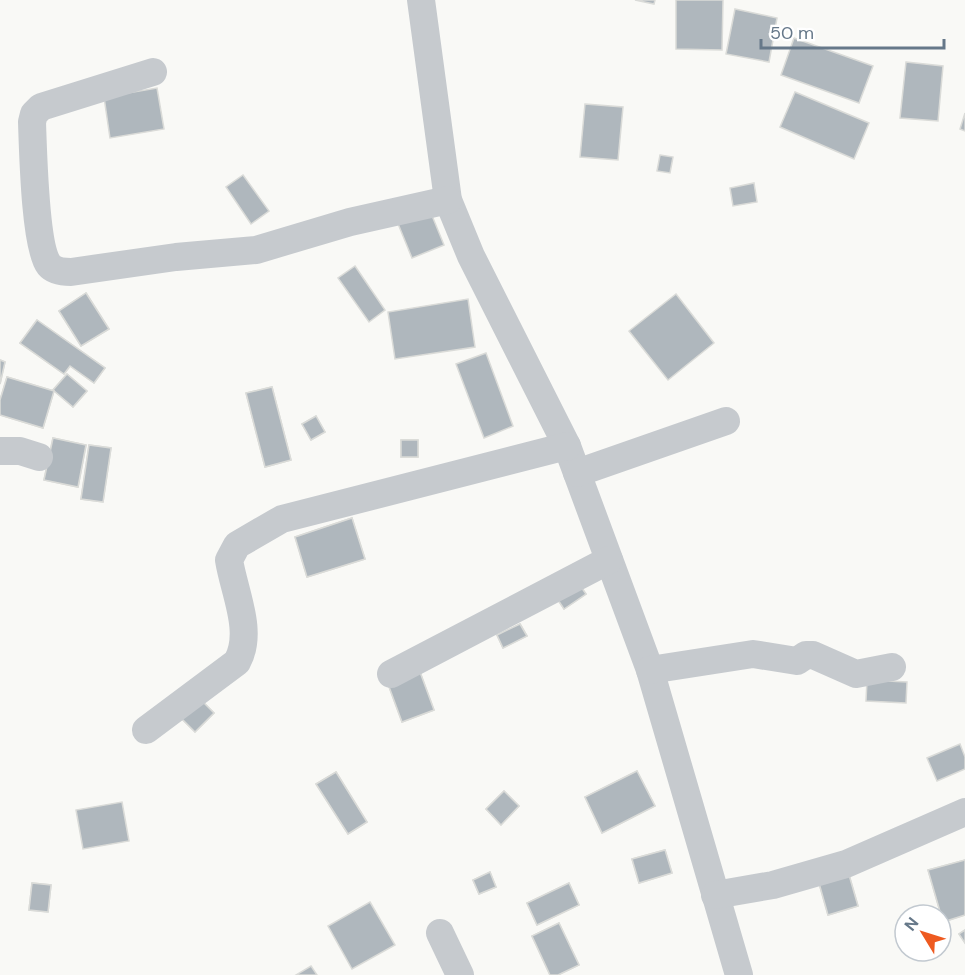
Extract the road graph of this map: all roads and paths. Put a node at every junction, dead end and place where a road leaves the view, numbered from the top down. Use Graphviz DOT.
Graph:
graph roads {
  1 [pos="421,0"];
  2 [pos="153,72"];
  3 [pos="448,200"];
  4 [pos="726,421"];
  5 [pos="567,446"];
  6 [pos="0,451"];
  7 [pos="39,457"];
  8 [pos="578,473"];
  9 [pos="609,560"];
  10 [pos="892,667"];
  11 [pos="650,670"];
  12 [pos="391,674"];
  13 [pos="146,730"];
  14 [pos="965,812"];
  15 [pos="716,895"];
  16 [pos="440,933"];
  17 [pos="732,973"];
  18 [pos="460,975"];
  1 -- 3 [label="street"];
  2 -- 3 [label="street"];
  3 -- 5 [label="street"];
  4 -- 8 [label="street"];
  5 -- 8 [label="street"];
  5 -- 13 [label="street"];
  6 -- 7 [label="street"];
  8 -- 9 [label="street"];
  9 -- 11 [label="street"];
  9 -- 12 [label="street"];
  10 -- 11 [label="street"];
  11 -- 15 [label="street"];
  14 -- 15 [label="street"];
  15 -- 17 [label="street"];
  16 -- 18 [label="street"];
}
